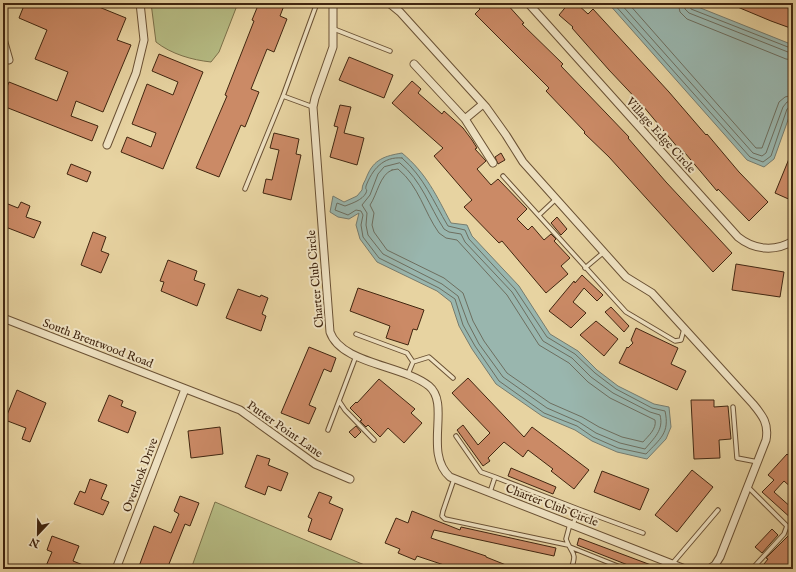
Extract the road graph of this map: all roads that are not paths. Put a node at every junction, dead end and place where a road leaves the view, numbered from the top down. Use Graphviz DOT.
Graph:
graph roads {
  1 [pos="140,3"];
  2 [pos="317,3"];
  3 [pos="328,3"];
  4 [pos="334,3"];
  5 [pos="389,3"];
  6 [pos="528,3"];
  7 [pos="334,29"];
  8 [pos="3,39"];
  9 [pos="390,51"];
  10 [pos="9,60"];
  11 [pos="414,64"];
  12 [pos="283,96"];
  13 [pos="483,104"];
  14 [pos="313,108"];
  15 [pos="465,119"];
  16 [pos="107,145"];
  17 [pos="493,163"];
  18 [pos="504,176"];
  19 [pos="245,188"];
  20 [pos="556,198"];
  21 [pos="539,215"];
  22 [pos="793,241"];
  23 [pos="604,252"];
  24 [pos="585,268"];
  25 [pos="3,318"];
  26 [pos="684,328"];
  27 [pos="356,334"];
  28 [pos="356,355"];
  29 [pos="413,362"];
  30 [pos="408,375"];
  31 [pos="453,378"];
  32 [pos="185,389"];
  33 [pos="339,401"];
  34 [pos="733,407"];
  35 [pos="328,430"];
  36 [pos="456,436"];
  37 [pos="374,440"];
  38 [pos="758,462"];
  39 [pos="454,478"];
  40 [pos="495,478"];
  41 [pos="350,480"];
  42 [pos="748,487"];
  43 [pos="490,492"];
  44 [pos="578,510"];
  45 [pos="718,510"];
  46 [pos="571,524"];
  47 [pos="643,533"];
  48 [pos="569,546"];
  49 [pos="672,564"];
  50 [pos="116,569"];
  51 [pos="571,569"];
  52 [pos="625,569"];
  53 [pos="685,569"];
  54 [pos="709,569"];
  55 [pos="752,569"];
  1 -- 16 [label="street"];
  2 -- 12 [label="lane"];
  3 -- 4 [label="lane"];
  4 -- 7 [label="street, Charter Club Circle"];
  5 -- 13 [label="street"];
  6 -- 22 [label="street, Village Edge Circle"];
  7 -- 9 [label="lane"];
  7 -- 14 [label="street, Charter Club Circle"];
  8 -- 10 [label="street"];
  11 -- 15 [label="street"];
  12 -- 14 [label="lane"];
  12 -- 19 [label="lane"];
  13 -- 15 [label="street"];
  13 -- 20 [label="street"];
  14 -- 28 [label="street, Charter Club Circle"];
  15 -- 17 [label="street"];
  18 -- 21 [label="lane"];
  20 -- 21 [label="lane"];
  20 -- 23 [label="street"];
  21 -- 24 [label="lane"];
  23 -- 24 [label="lane"];
  23 -- 26 [label="street"];
  24 -- 26 [label="lane"];
  25 -- 32 [label="street, South Brentwood Road"];
  26 -- 38 [label="street"];
  27 -- 29 [label="lane"];
  28 -- 30 [label="street, Charter Club Circle"];
  28 -- 33 [label="lane"];
  29 -- 30 [label="lane"];
  29 -- 31 [label="lane"];
  30 -- 39 [label="street, Charter Club Circle"];
  32 -- 41 [label="street, Putter Point Lane"];
  32 -- 50 [label="street, Overlook Drive"];
  33 -- 35 [label="lane"];
  33 -- 37 [label="lane"];
  34 -- 38 [label="lane"];
  36 -- 40 [label="lane"];
  38 -- 42 [label="street"];
  39 -- 43 [label="street, Charter Club Circle"];
  39 -- 48 [label="lane"];
  40 -- 43 [label="lane"];
  40 -- 44 [label="lane"];
  42 -- 54 [label="street"];
  42 -- 55 [label="lane"];
  43 -- 46 [label="street, Charter Club Circle"];
  44 -- 46 [label="lane"];
  44 -- 47 [label="lane"];
  45 -- 49 [label="lane"];
  46 -- 48 [label="lane"];
  46 -- 49 [label="street, Charter Club Circle"];
  48 -- 51 [label="lane"];
  48 -- 52 [label="lane"];
  49 -- 53 [label="street, Charter Club Circle"];
}
